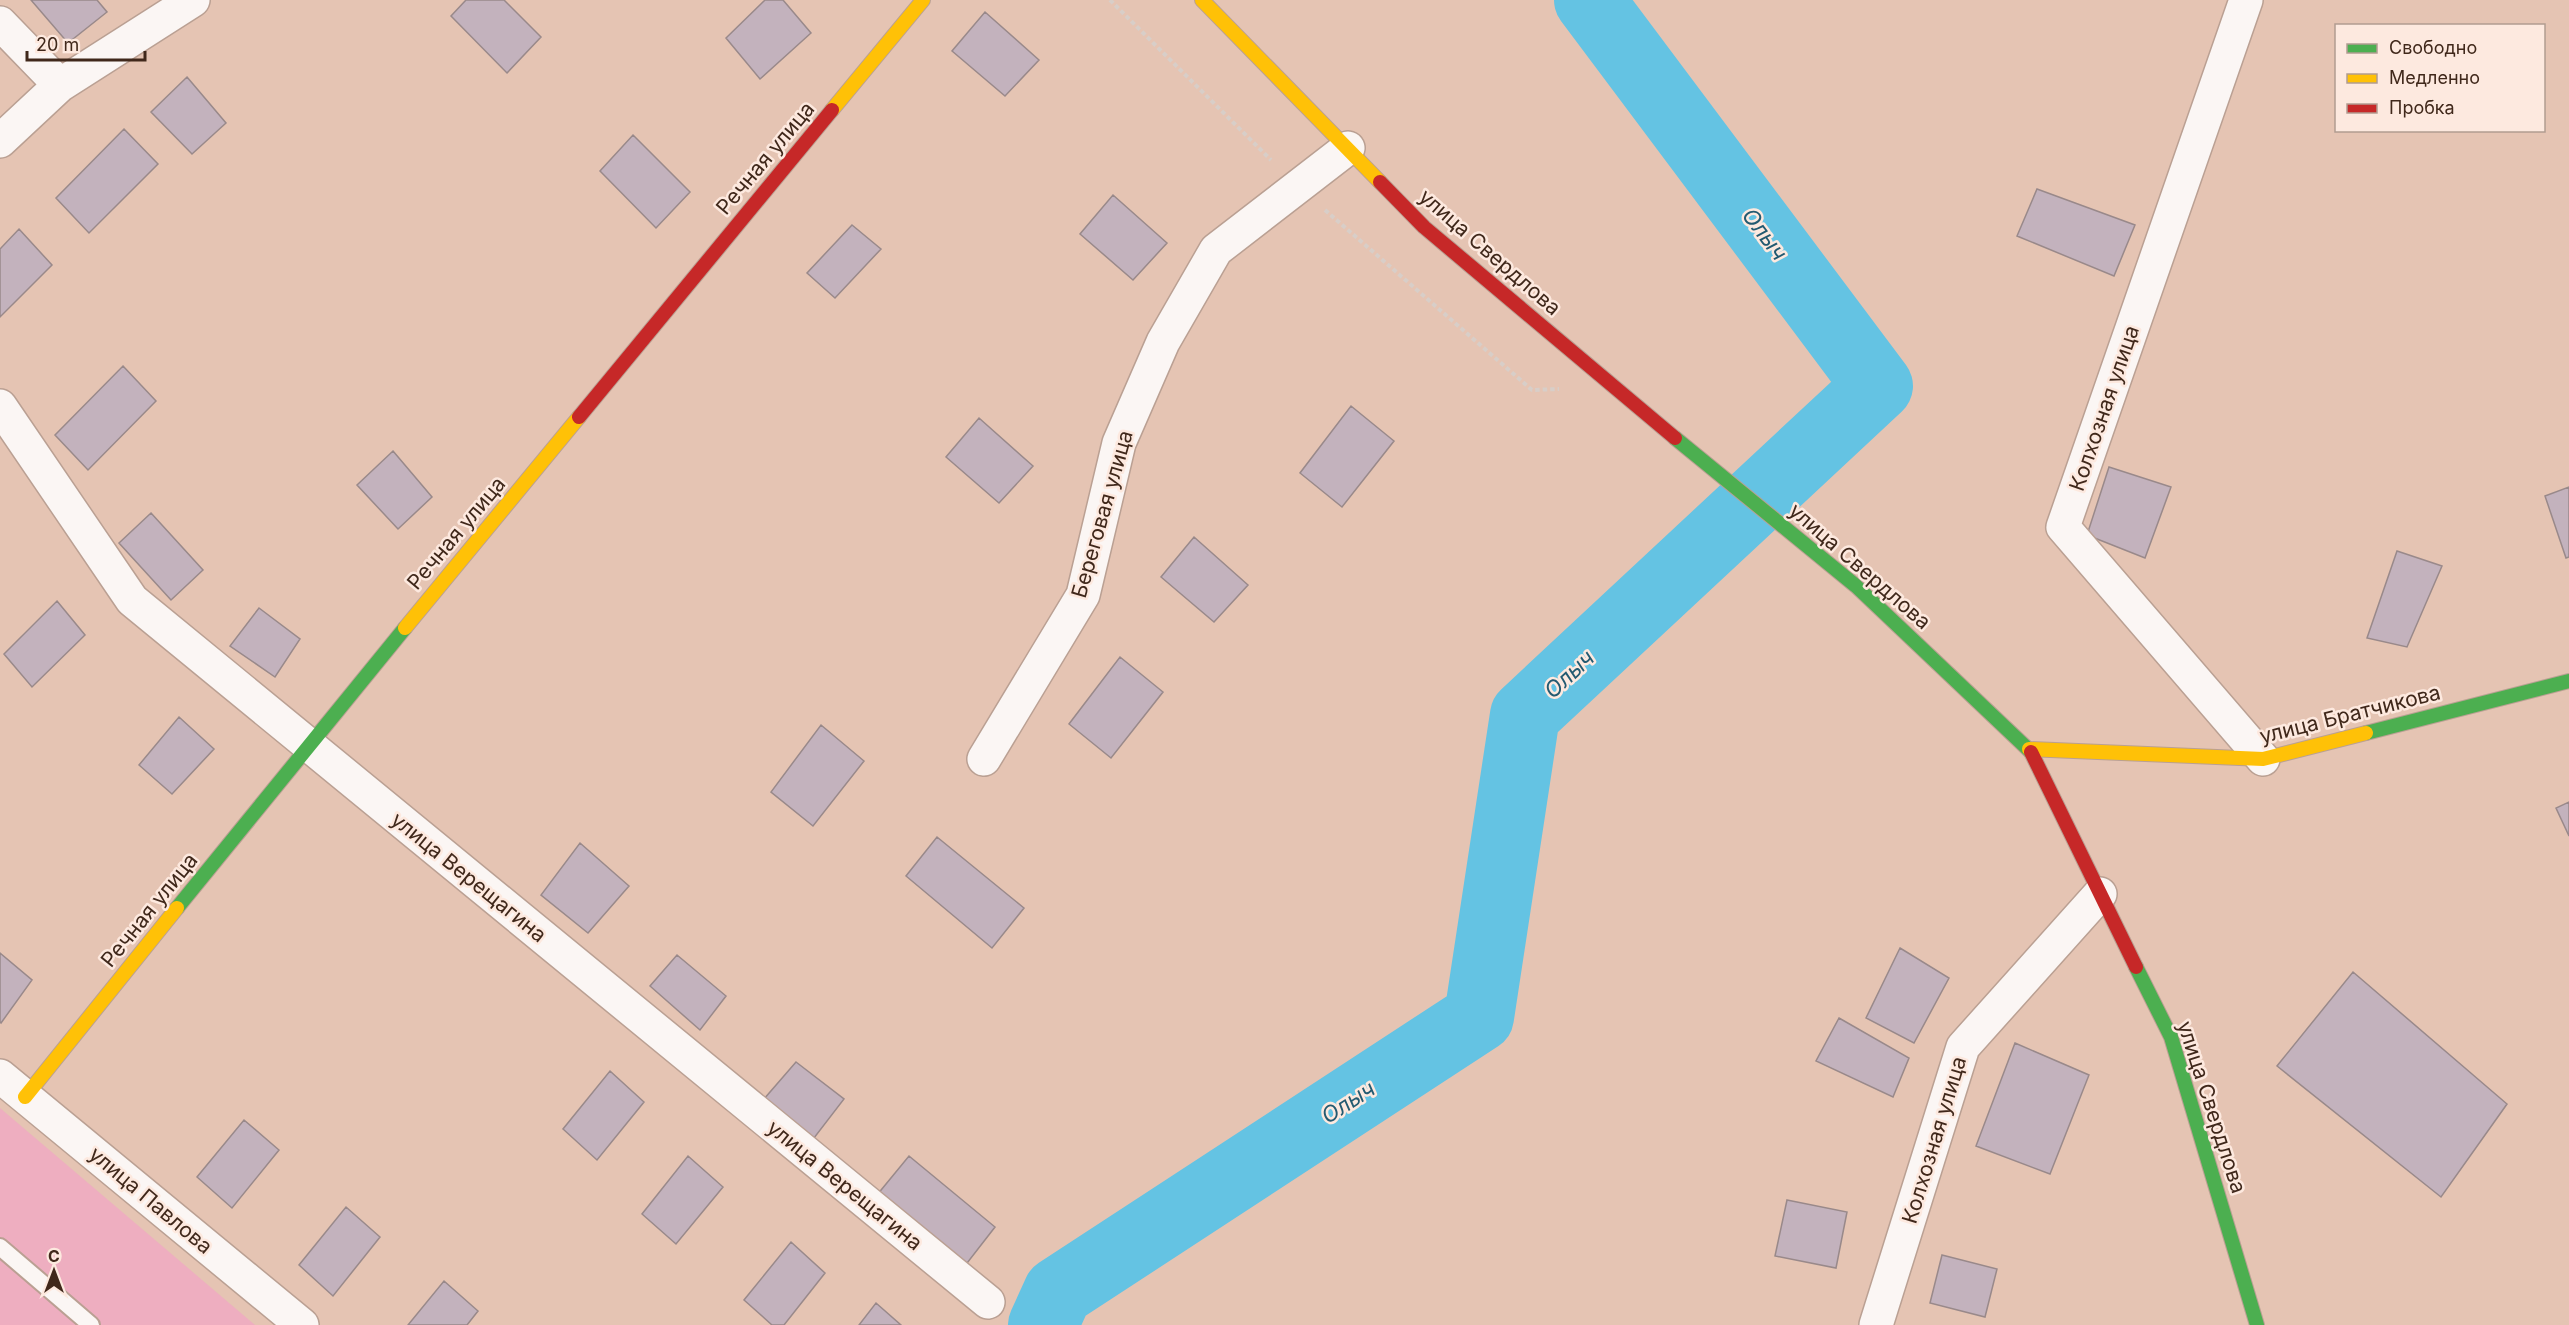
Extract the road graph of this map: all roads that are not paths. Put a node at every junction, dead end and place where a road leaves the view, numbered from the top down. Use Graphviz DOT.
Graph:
graph roads {
  1 [pos="193,0"];
  2 [pos="923,0"];
  3 [pos="1202,0"];
  4 [pos="2246,0"];
  5 [pos="0,22"];
  6 [pos="60,85"];
  7 [pos="0,141"];
  8 [pos="1348,148"];
  9 [pos="0,406"];
  10 [pos="2569,681"];
  11 [pos="309,745"];
  12 [pos="2029,749"];
  13 [pos="984,759"];
  14 [pos="2263,759"];
  15 [pos="2100,894"];
  16 [pos="0,1077"];
  17 [pos="25,1096"];
  18 [pos="0,1247"];
  19 [pos="988,1302"];
  20 [pos="91,1325"];
  21 [pos="302,1325"];
  22 [pos="1876,1325"];
  23 [pos="2257,1325"];
  1 -- 6 [label="street"];
  2 -- 11 [label="street, Речная улица"];
  3 -- 8 [label="street, улица Свердлова"];
  4 -- 14 [label="street, Колхозная улица"];
  5 -- 6 [label="street"];
  6 -- 7 [label="street"];
  8 -- 12 [label="street, улица Свердлова"];
  8 -- 13 [label="street, Береговая улица"];
  9 -- 11 [label="street, улица Верещагина"];
  10 -- 14 [label="street, улица Братчикова"];
  11 -- 17 [label="street, Речная улица"];
  11 -- 19 [label="street, улица Верещагина"];
  12 -- 14 [label="street, улица Братчикова"];
  12 -- 15 [label="street, улица Свердлова"];
  15 -- 22 [label="street, Колхозная улица"];
  15 -- 23 [label="street, улица Свердлова"];
  16 -- 17 [label="street, улица Павлова"];
  17 -- 21 [label="street, улица Павлова"];
  18 -- 20 [label="lane"];
}
